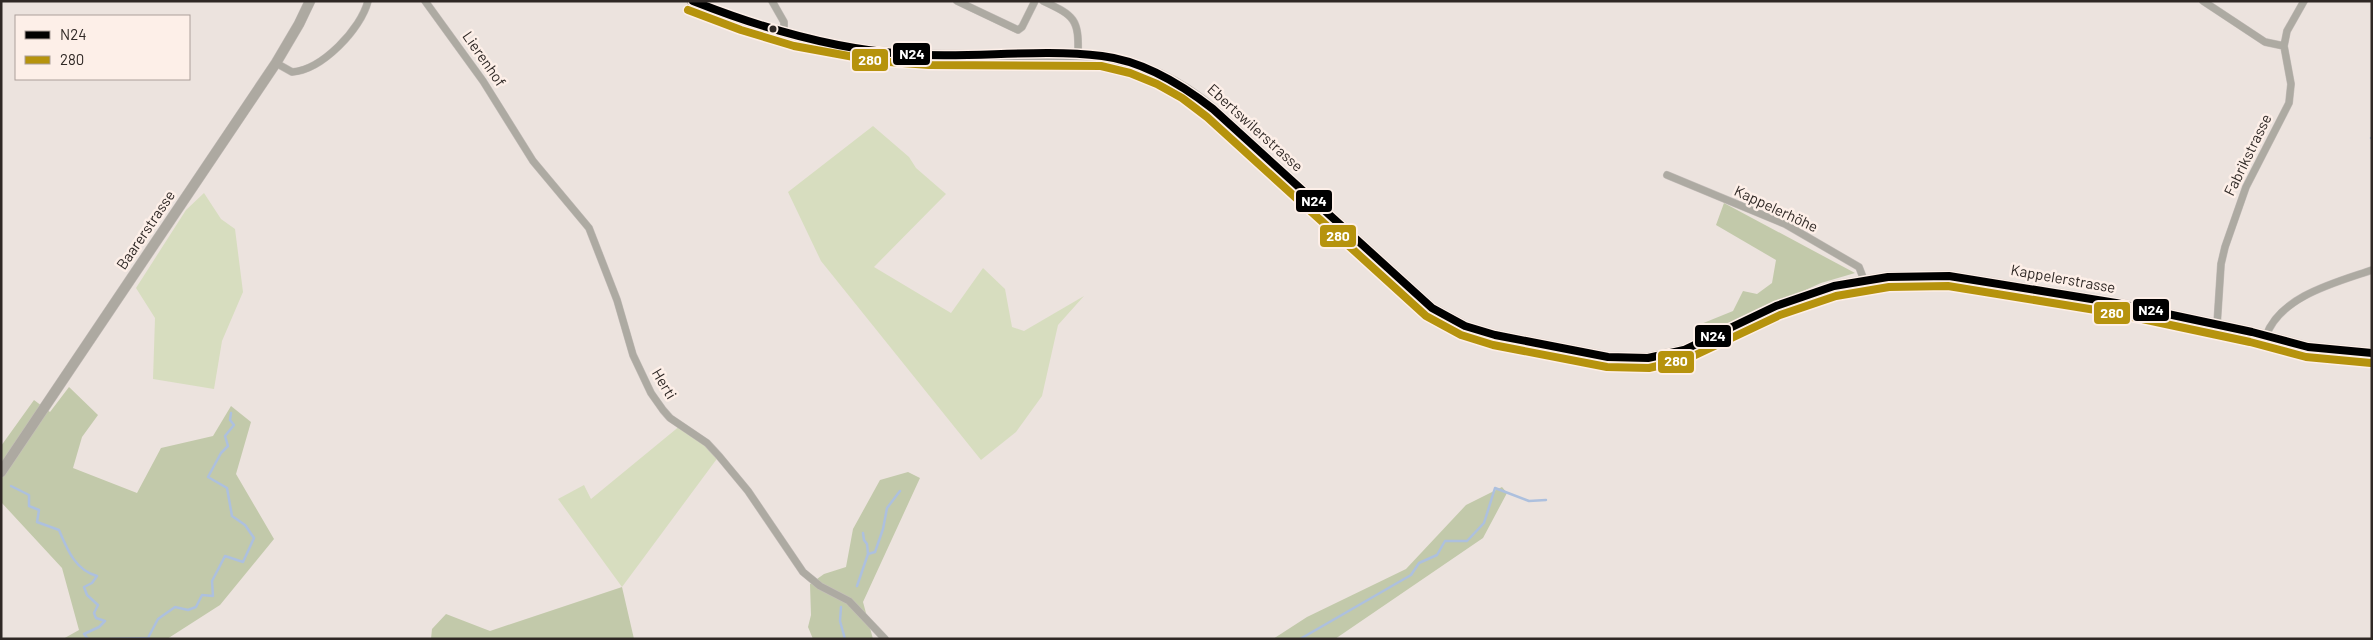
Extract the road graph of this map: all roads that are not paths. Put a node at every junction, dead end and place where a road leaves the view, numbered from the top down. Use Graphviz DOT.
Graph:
graph roads {
  1 [pos="310,1"];
  2 [pos="368,1"];
  3 [pos="425,1"];
  4 [pos="692,1"];
  5 [pos="772,1"];
  6 [pos="957,1"];
  7 [pos="1035,1"];
  8 [pos="1043,1"];
  9 [pos="2203,1"];
  10 [pos="2304,1"];
  11 [pos="784,34"];
  12 [pos="2284,46"];
  13 [pos="1078,55"];
  14 [pos="276,63"];
  15 [pos="517,135"];
  16 [pos="1667,175"];
  17 [pos="2372,270"];
  18 [pos="1864,280"];
  19 [pos="2217,324"];
  20 [pos="2266,336"];
  21 [pos="2372,353"];
  22 [pos="1,472"];
  23 [pos="885,639"];
  1 -- 14 [label="street, Baarerstrasse"];
  2 -- 14 [label="street"];
  3 -- 15 [label="street, Lierenhof"];
  4 -- 11 [label="street, Ebertswilerstrasse"];
  5 -- 11 [label="street"];
  6 -- 7 [label="street"];
  8 -- 13 [label="street"];
  9 -- 12 [label="street"];
  10 -- 12 [label="street, Fabrikstrasse"];
  11 -- 13 [label="street, Ebertswilerstrasse"];
  12 -- 19 [label="street, Fabrikstrasse"];
  13 -- 18 [label="street, Ebertswilerstrasse"];
  14 -- 22 [label="street, Baarerstrasse"];
  15 -- 23 [label="street, Herti"];
  16 -- 18 [label="street, Kappelerhöhe"];
  17 -- 20 [label="street"];
  18 -- 19 [label="street, Kappelerstrasse"];
  19 -- 20 [label="street, Kappelerstrasse"];
  20 -- 21 [label="street, Kappelerstrasse"];
}
